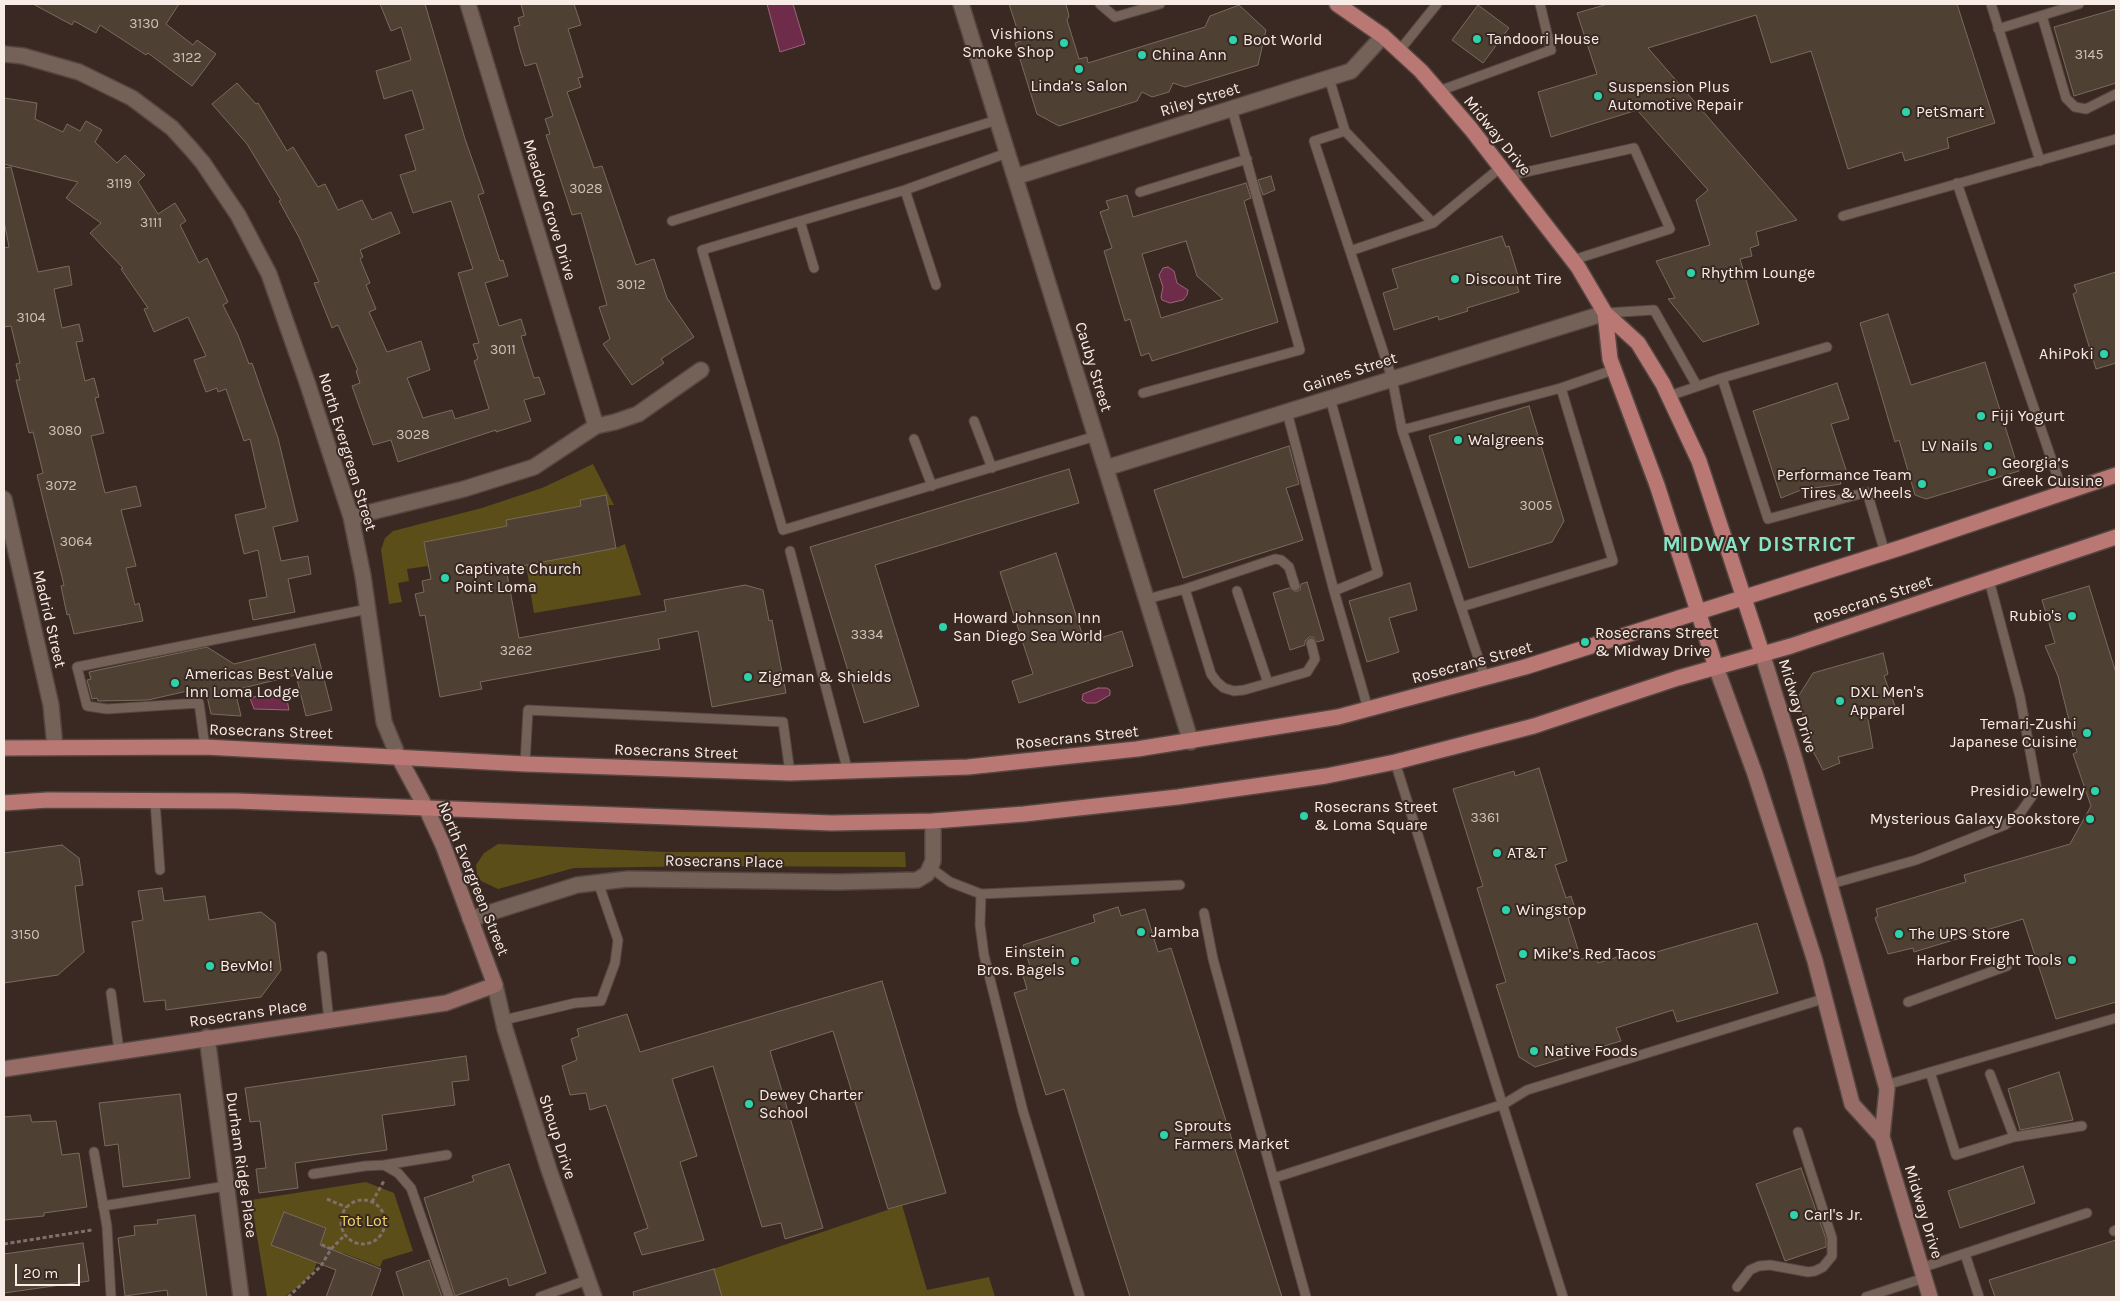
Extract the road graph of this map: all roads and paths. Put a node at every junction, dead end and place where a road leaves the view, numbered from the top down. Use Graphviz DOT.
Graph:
graph roads {
  1 [pos="468,4"];
  2 [pos="960,4"];
  3 [pos="1100,4"];
  4 [pos="1160,4"];
  5 [pos="1337,4"];
  6 [pos="1437,4"];
  7 [pos="1540,4"];
  8 [pos="1991,4"];
  9 [pos="2079,4"];
  10 [pos="2042,16"];
  11 [pos="1998,29"];
  12 [pos="1382,36"];
  13 [pos="1399,51"];
  14 [pos="4,54"];
  15 [pos="1329,78"];
  16 [pos="1439,91"];
  17 [pos="2116,94"];
  18 [pos="1232,109"];
  19 [pos="997,120"];
  20 [pos="1345,131"];
  21 [pos="2116,139"];
  22 [pos="1007,153"];
  23 [pos="1247,159"];
  24 [pos="2040,160"];
  25 [pos="1504,172"];
  26 [pos="1015,177"];
  27 [pos="1957,184"];
  28 [pos="905,190"];
  29 [pos="1140,192"];
  30 [pos="1843,216"];
  31 [pos="672,220"];
  32 [pos="800,221"];
  33 [pos="1433,223"];
  34 [pos="1350,251"];
  35 [pos="1573,260"];
  36 [pos="814,268"];
  37 [pos="936,285"];
  38 [pos="1606,313"];
  39 [pos="1826,347"];
  40 [pos="702,370"];
  41 [pos="1613,370"];
  42 [pos="1392,378"];
  43 [pos="1722,378"];
  44 [pos="1697,386"];
  45 [pos="1561,388"];
  46 [pos="1143,393"];
  47 [pos="1669,396"];
  48 [pos="1330,398"];
  49 [pos="1287,412"];
  50 [pos="974,420"];
  51 [pos="596,426"];
  52 [pos="1402,430"];
  53 [pos="1096,436"];
  54 [pos="914,439"];
  55 [pos="992,468"];
  56 [pos="1106,468"];
  57 [pos="2116,475"];
  58 [pos="932,486"];
  59 [pos="2062,493"];
  60 [pos="4,499"];
  61 [pos="351,516"];
  62 [pos="2116,539"];
  63 [pos="790,551"];
  64 [pos="1885,553"];
  65 [pos="1989,580"];
  66 [pos="1295,586"];
  67 [pos="1185,589"];
  68 [pos="1237,591"];
  69 [pos="1334,591"];
  70 [pos="1745,596"];
  71 [pos="1148,599"];
  72 [pos="1462,607"];
  73 [pos="368,609"];
  74 [pos="1698,611"];
  75 [pos="1311,644"];
  76 [pos="1762,653"];
  77 [pos="1716,667"];
  78 [pos="1485,678"];
  79 [pos="1268,682"];
  80 [pos="1368,709"];
  81 [pos="1191,742"];
  82 [pos="55,747"];
  83 [pos="205,747"];
  84 [pos="4,748"];
  85 [pos="398,756"];
  86 [pos="1395,762"];
  87 [pos="525,764"];
  88 [pos="848,772"];
  89 [pos="790,773"];
  90 [pos="155,801"];
  91 [pos="4,803"];
  92 [pos="426,808"];
  93 [pos="933,821"];
  94 [pos="931,868"];
  95 [pos="160,870"];
  96 [pos="598,882"];
  97 [pos="1831,884"];
  98 [pos="1180,885"];
  99 [pos="981,894"];
  100 [pos="1204,913"];
  101 [pos="470,919"];
  102 [pos="322,956"];
  103 [pos="2007,966"];
  104 [pos="495,985"];
  105 [pos="111,993"];
  106 [pos="1826,998"];
  107 [pos="1908,1002"];
  108 [pos="2116,1018"];
  109 [pos="504,1020"];
  110 [pos="329,1021"];
  111 [pos="207,1037"];
  112 [pos="119,1050"];
  113 [pos="4,1069"];
  114 [pos="1930,1072"];
  115 [pos="1990,1074"];
  116 [pos="1886,1085"];
  117 [pos="1504,1104"];
  118 [pos="2082,1126"];
  119 [pos="1798,1132"];
  120 [pos="1882,1137"];
  121 [pos="2014,1137"];
  122 [pos="94,1152"];
  123 [pos="447,1155"];
  124 [pos="386,1167"];
  125 [pos="313,1174"];
  126 [pos="1274,1178"];
  127 [pos="226,1186"];
  128 [pos="327,1199"];
  129 [pos="372,1202"];
  130 [pos="103,1206"];
  131 [pos="346,1207"];
  132 [pos="2087,1214"];
  133 [pos="107,1228"];
  134 [pos="345,1234"];
  135 [pos="4,1244"];
  136 [pos="320,1244"];
  137 [pos="330,1249"];
  138 [pos="1965,1254"];
  139 [pos="1923,1273"];
  140 [pos="587,1280"];
  141 [pos="1737,1287"];
  142 [pos="111,1297"];
  143 [pos="241,1297"];
  144 [pos="288,1297"];
  145 [pos="449,1297"];
  146 [pos="540,1297"];
  147 [pos="594,1297"];
  148 [pos="1080,1297"];
  149 [pos="1306,1297"];
  150 [pos="1563,1297"];
  151 [pos="1866,1297"];
  152 [pos="1930,1297"];
  153 [pos="1979,1297"];
  1 -- 51 [label="street, Meadow Grove Drive"];
  2 -- 19 [label="street, Cauby Street"];
  3 -- 4 [label="lane"];
  5 -- 12 [label="main road, Midway Drive"];
  6 -- 13 [label="lane"];
  7 -- 16 [label="lane"];
  8 -- 11 [label="lane"];
  9 -- 10 [label="lane"];
  10 -- 11 [label="lane"];
  10 -- 17 [label="lane"];
  11 -- 24 [label="lane"];
  12 -- 13 [label="main road, Midway Drive"];
  12 -- 15 [label="street, Riley Street"];
  13 -- 16 [label="main road, Midway Drive"];
  14 -- 61 [label="street, North Evergreen Street"];
  15 -- 18 [label="street, Riley Street"];
  15 -- 20 [label="lane"];
  16 -- 25 [label="main road, Midway Drive"];
  18 -- 23 [label="lane"];
  18 -- 26 [label="street, Riley Street"];
  19 -- 22 [label="street, Cauby Street"];
  19 -- 31 [label="lane"];
  20 -- 33 [label="lane"];
  20 -- 34 [label="lane"];
  21 -- 24 [label="lane"];
  22 -- 26 [label="street, Cauby Street"];
  22 -- 28 [label="lane"];
  23 -- 29 [label="lane"];
  23 -- 46 [label="lane"];
  24 -- 27 [label="lane"];
  25 -- 33 [label="lane"];
  25 -- 35 [label="main road, Midway Drive"];
  25 -- 35 [label="lane"];
  26 -- 53 [label="street, Cauby Street"];
  27 -- 30 [label="lane"];
  27 -- 59 [label="lane"];
  28 -- 32 [label="lane"];
  28 -- 37 [label="lane"];
  32 -- 36 [label="lane"];
  32 -- 58 [label="lane"];
  33 -- 34 [label="lane"];
  34 -- 42 [label="lane"];
  35 -- 38 [label="main road, Midway Drive"];
  38 -- 41 [label="main road, Midway Drive"];
  38 -- 42 [label="street, Gaines Street"];
  38 -- 44 [label="lane"];
  38 -- 47 [label="main road, Midway Drive"];
  39 -- 43 [label="lane"];
  40 -- 51 [label="street"];
  41 -- 45 [label="lane"];
  41 -- 74 [label="main road, Midway Drive"];
  42 -- 48 [label="street, Gaines Street"];
  42 -- 52 [label="lane"];
  43 -- 44 [label="lane"];
  43 -- 64 [label="lane"];
  44 -- 47 [label="lane"];
  45 -- 52 [label="lane"];
  45 -- 72 [label="lane"];
  47 -- 70 [label="main road, Midway Drive"];
  48 -- 49 [label="street, Gaines Street"];
  48 -- 69 [label="lane"];
  49 -- 56 [label="street, Gaines Street"];
  49 -- 69 [label="lane"];
  50 -- 55 [label="lane"];
  51 -- 61 [label="street"];
  52 -- 72 [label="lane"];
  53 -- 55 [label="lane"];
  53 -- 56 [label="street, Cauby Street"];
  54 -- 58 [label="lane"];
  55 -- 58 [label="lane"];
  56 -- 71 [label="street, Cauby Street"];
  57 -- 59 [label="main road, Rosecrans Street"];
  59 -- 64 [label="main road, Rosecrans Street"];
  60 -- 82 [label="street, Madrid Street"];
  61 -- 73 [label="street, North Evergreen Street"];
  62 -- 65 [label="main road, Rosecrans Street"];
  63 -- 88 [label="lane"];
  64 -- 70 [label="main road, Rosecrans Street"];
  65 -- 76 [label="main road, Rosecrans Street"];
  65 -- 97 [label="lane"];
  66 -- 67 [label="lane"];
  67 -- 71 [label="lane"];
  67 -- 79 [label="lane"];
  68 -- 79 [label="lane"];
  69 -- 80 [label="lane"];
  70 -- 74 [label="main road, Rosecrans Street"];
  70 -- 76 [label="main road, Midway Drive"];
  71 -- 81 [label="street, Cauby Street"];
  72 -- 78 [label="lane"];
  73 -- 83 [label="lane"];
  73 -- 85 [label="street, North Evergreen Street"];
  74 -- 77 [label="main road, Midway Drive"];
  74 -- 78 [label="main road, Rosecrans Street"];
  75 -- 79 [label="lane"];
  76 -- 77 [label="main road, Rosecrans Street"];
  76 -- 97 [label="main road, Midway Drive"];
  77 -- 86 [label="main road, Rosecrans Street"];
  77 -- 106 [label="main road, Midway Drive"];
  78 -- 80 [label="main road, Rosecrans Street"];
  80 -- 81 [label="main road, Rosecrans Street"];
  81 -- 88 [label="main road, Rosecrans Street"];
  82 -- 83 [label="main road, Rosecrans Street"];
  82 -- 84 [label="main road, Rosecrans Street"];
  83 -- 85 [label="main road, Rosecrans Street"];
  85 -- 87 [label="main road, Rosecrans Street"];
  85 -- 92 [label="main road, North Evergreen Street"];
  86 -- 93 [label="main road, Rosecrans Street"];
  86 -- 117 [label="lane"];
  87 -- 89 [label="main road, Rosecrans Street"];
  87 -- 89 [label="lane"];
  88 -- 89 [label="main road, Rosecrans Street"];
  90 -- 91 [label="main road, Rosecrans Street"];
  90 -- 92 [label="main road, Rosecrans Street"];
  90 -- 95 [label="lane"];
  92 -- 93 [label="main road, Rosecrans Street"];
  92 -- 101 [label="main road, North Evergreen Street"];
  93 -- 94 [label="street"];
  94 -- 96 [label="street, Rosecrans Place"];
  94 -- 99 [label="lane"];
  96 -- 101 [label="street, Rosecrans Place"];
  96 -- 109 [label="lane"];
  97 -- 116 [label="main road, Midway Drive"];
  98 -- 99 [label="lane"];
  99 -- 148 [label="lane"];
  100 -- 126 [label="lane"];
  101 -- 104 [label="main road, North Evergreen Street"];
  102 -- 110 [label="lane"];
  103 -- 107 [label="lane"];
  104 -- 109 [label="street, Shoup Drive"];
  104 -- 110 [label="main road, Rosecrans Place"];
  105 -- 112 [label="lane"];
  106 -- 117 [label="lane"];
  106 -- 120 [label="main road, Midway Drive"];
  108 -- 114 [label="lane"];
  109 -- 140 [label="street, Shoup Drive"];
  110 -- 111 [label="main road, Rosecrans Place"];
  111 -- 112 [label="main road, Rosecrans Place"];
  111 -- 127 [label="street, Durham Ridge Place"];
  112 -- 113 [label="main road, Rosecrans Place"];
  114 -- 116 [label="lane"];
  114 -- 121 [label="lane"];
  115 -- 121 [label="lane"];
  116 -- 120 [label="main road, Midway Drive"];
  117 -- 126 [label="lane"];
  117 -- 150 [label="lane"];
  118 -- 121 [label="lane"];
  119 -- 141 [label="lane"];
  120 -- 139 [label="main road, Midway Drive"];
  122 -- 130 [label="lane"];
  123 -- 124 [label="lane"];
  124 -- 125 [label="lane"];
  124 -- 129 [label="path"];
  124 -- 145 [label="lane"];
  126 -- 149 [label="lane"];
  127 -- 130 [label="lane"];
  127 -- 143 [label="street, Durham Ridge Place"];
  128 -- 131 [label="path"];
  129 -- 131 [label="path"];
  129 -- 134 [label="path"];
  130 -- 133 [label="lane"];
  131 -- 134 [label="path"];
  132 -- 138 [label="lane"];
  133 -- 135 [label="path"];
  133 -- 142 [label="lane"];
  134 -- 137 [label="path"];
  136 -- 137 [label="path"];
  137 -- 144 [label="path"];
  138 -- 139 [label="lane"];
  138 -- 153 [label="lane"];
  139 -- 151 [label="lane"];
  139 -- 152 [label="main road, Midway Drive"];
  140 -- 146 [label="lane"];
  140 -- 147 [label="street, Shoup Drive"];
}
